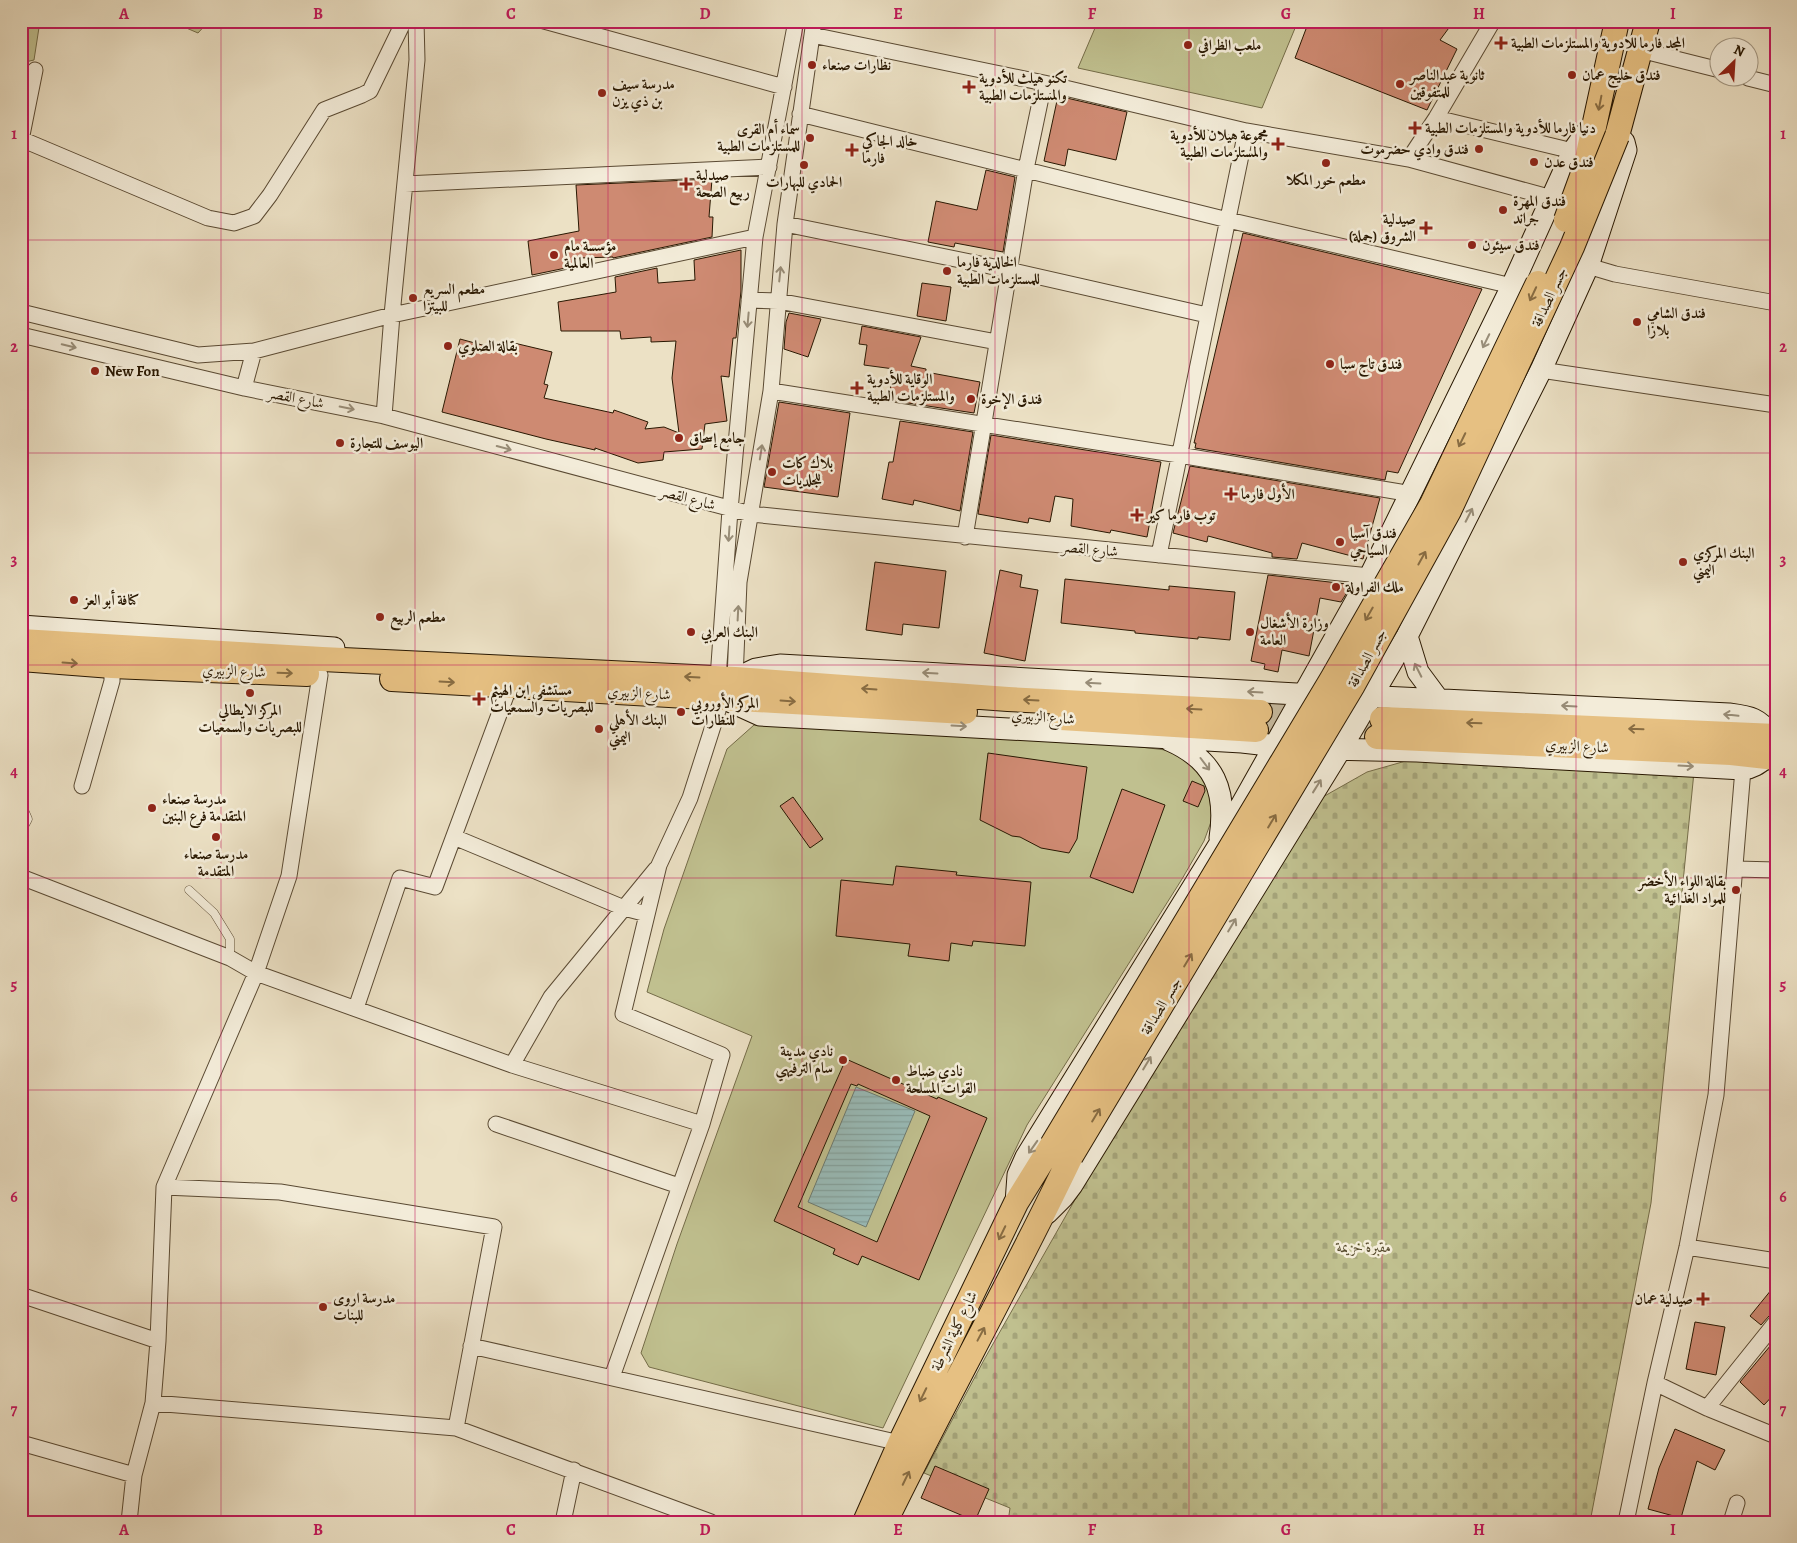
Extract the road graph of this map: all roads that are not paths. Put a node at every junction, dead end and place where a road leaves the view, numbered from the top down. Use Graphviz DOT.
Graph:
graph roads {
  1 [pos="404,21"];
  2 [pos="416,21"];
  3 [pos="544,21"];
  4 [pos="796,21"];
  5 [pos="1493,21"];
  6 [pos="1617,21"];
  7 [pos="1648,21"];
  8 [pos="813,28"];
  9 [pos="1640,50"];
  10 [pos="1710,68"];
  11 [pos="35,70"];
  12 [pos="1760,81"];
  13 [pos="1044,83"];
  14 [pos="1776,85"];
  15 [pos="784,87"];
  16 [pos="800,114"];
  17 [pos="1436,118"];
  18 [pos="1246,131"];
  19 [pos="1617,136"];
  20 [pos="21,139"];
  21 [pos="1582,158"];
  22 [pos="1409,159"];
  23 [pos="769,167"];
  24 [pos="1026,169"];
  25 [pos="405,184"];
  26 [pos="1552,198"];
  27 [pos="1228,220"];
  28 [pos="785,224"];
  29 [pos="755,237"];
  30 [pos="1588,266"];
  31 [pos="1009,270"];
  32 [pos="1512,286"];
  33 [pos="749,300"];
  34 [pos="778,300"];
  35 [pos="1776,303"];
  36 [pos="21,312"];
  37 [pos="392,315"];
  38 [pos="1207,316"];
  39 [pos="21,335"];
  40 [pos="997,342"];
  41 [pos="254,352"];
  42 [pos="1542,370"];
  43 [pos="244,388"];
  44 [pos="771,391"];
  45 [pos="1776,406"];
  46 [pos="384,416"];
  47 [pos="984,425"];
  48 [pos="1178,455"];
  49 [pos="1412,494"];
  50 [pos="730,510"];
  51 [pos="751,514"];
  52 [pos="965,537"];
  53 [pos="1159,555"];
  54 [pos="1370,576"];
  55 [pos="21,626"];
  56 [pos="1407,636"];
  57 [pos="21,642"];
  58 [pos="21,659"];
  59 [pos="112,666"];
  60 [pos="320,675"];
  61 [pos="650,675"];
  62 [pos="510,685"];
  63 [pos="725,685"];
  64 [pos="1304,694"];
  65 [pos="1371,696"];
  66 [pos="1438,698"];
  67 [pos="1258,721"];
  68 [pos="1322,722"];
  69 [pos="1380,728"];
  70 [pos="1165,738"];
  71 [pos="1275,746"];
  72 [pos="1773,747"];
  73 [pos="1340,750"];
  74 [pos="1743,769"];
  75 [pos="82,786"];
  76 [pos="21,803"];
  77 [pos="21,832"];
  78 [pos="454,836"];
  79 [pos="1219,845"];
  80 [pos="659,865"];
  81 [pos="1736,869"];
  82 [pos="1776,870"];
  83 [pos="21,878"];
  84 [pos="189,890"];
  85 [pos="624,908"];
  86 [pos="647,914"];
  87 [pos="230,958"];
  88 [pos="256,972"];
  89 [pos="356,1008"];
  90 [pos="512,1065"];
  91 [pos="496,1124"];
  92 [pos="702,1124"];
  93 [pos="1061,1151"];
  94 [pos="679,1186"];
  95 [pos="164,1187"];
  96 [pos="1016,1203"];
  97 [pos="1041,1218"];
  98 [pos="1687,1247"];
  99 [pos="1776,1261"];
  100 [pos="21,1294"];
  101 [pos="1776,1322"];
  102 [pos="158,1341"];
  103 [pos="471,1346"];
  104 [pos="612,1377"];
  105 [pos="1655,1383"];
  106 [pos="153,1403"];
  107 [pos="1707,1408"];
  108 [pos="456,1428"];
  109 [pos="1776,1436"];
  110 [pos="21,1443"];
  111 [pos="900,1443"];
  112 [pos="574,1470"];
  113 [pos="134,1475"];
  114 [pos="1737,1503"];
  115 [pos="129,1522"];
  116 [pos="563,1522"];
  117 [pos="711,1522"];
  118 [pos="865,1522"];
  119 [pos="885,1522"];
  120 [pos="1626,1522"];
  121 [pos="1730,1522"];
  1 -- 20 [label="street"];
  2 -- 25 [label="street"];
  3 -- 15 [label="street"];
  4 -- 15 [label="street"];
  5 -- 17 [label="street"];
  6 -- 21 [label="main road, جسر الصداقة, one-way"];
  7 -- 9 [label="main road, جسر الصداقة"];
  8 -- 13 [label="street"];
  8 -- 16 [label="street"];
  9 -- 10 [label="street"];
  9 -- 19 [label="main road, جسر الصداقة"];
  11 -- 20 [label="street"];
  12 -- 14 [label="street"];
  13 -- 18 [label="street"];
  13 -- 24 [label="street"];
  15 -- 23 [label="street"];
  16 -- 24 [label="street"];
  16 -- 28 [label="street"];
  17 -- 21 [label="street"];
  17 -- 22 [label="street"];
  18 -- 22 [label="street"];
  18 -- 27 [label="street"];
  19 -- 30 [label="main road"];
  93 -- 19 [label="main road, جسر الصداقة, one-way, bridge"];
  21 -- 26 [label="main road"];
  21 -- 93 [label="main road, جسر الصداقة, one-way, bridge"];
  22 -- 26 [label="street"];
  23 -- 25 [label="street"];
  23 -- 29 [label="street"];
  24 -- 27 [label="street"];
  24 -- 31 [label="street"];
  25 -- 37 [label="street"];
  26 -- 32 [label="main road"];
  27 -- 32 [label="street"];
  27 -- 38 [label="street"];
  28 -- 31 [label="street"];
  34 -- 28 [label="street, one-way"];
  29 -- 33 [label="street"];
  29 -- 37 [label="street"];
  30 -- 35 [label="street"];
  30 -- 42 [label="main road"];
  31 -- 38 [label="street"];
  31 -- 40 [label="street"];
  32 -- 49 [label="main road, one-way"];
  33 -- 34 [label="street"];
  33 -- 50 [label="street, one-way"];
  34 -- 40 [label="street"];
  34 -- 44 [label="street"];
  36 -- 41 [label="street"];
  37 -- 41 [label="street"];
  37 -- 46 [label="street"];
  38 -- 48 [label="street"];
  39 -- 43 [label="street, شارع القصر, one-way"];
  40 -- 47 [label="street"];
  41 -- 43 [label="street"];
  42 -- 45 [label="street"];
  56 -- 42 [label="main road, one-way"];
  43 -- 46 [label="street, شارع القصر, one-way"];
  44 -- 47 [label="street"];
  51 -- 44 [label="street, one-way"];
  46 -- 50 [label="street, شارع القصر, one-way"];
  47 -- 48 [label="street"];
  47 -- 52 [label="street"];
  48 -- 49 [label="street"];
  48 -- 53 [label="street"];
  49 -- 54 [label="main road"];
  50 -- 51 [label="street, شارع القصر"];
  50 -- 63 [label="street, one-way"];
  51 -- 52 [label="street, شارع القصر"];
  63 -- 51 [label="street, one-way"];
  52 -- 53 [label="street, شارع القصر"];
  53 -- 54 [label="street, شارع القصر"];
  54 -- 64 [label="main road"];
  55 -- 61 [label="main road, شارع الزبيري"];
  56 -- 65 [label="main road"];
  66 -- 56 [label="main road, one-way"];
  57 -- 61 [label="main road, شارع الزبيري"];
  58 -- 59 [label="main road, شارع الزبيري, one-way"];
  59 -- 60 [label="main road, شارع الزبيري, one-way"];
  59 -- 75 [label="street"];
  60 -- 62 [label="main road, شارع الزبيري, one-way"];
  60 -- 88 [label="street"];
  63 -- 61 [label="main road, شارع الزبيري, one-way"];
  62 -- 63 [label="main road, شارع الزبيري"];
  62 -- 78 [label="street"];
  64 -- 63 [label="main road, one-way"];
  63 -- 67 [label="main road, شارع الزبيري"];
  63 -- 70 [label="main road, one-way"];
  63 -- 80 [label="street"];
  64 -- 65 [label="main road"];
  64 -- 68 [label="main road"];
  64 -- 71 [label="main road"];
  65 -- 66 [label="main road"];
  65 -- 68 [label="main road"];
  65 -- 73 [label="main road"];
  72 -- 66 [label="main road, one-way"];
  68 -- 71 [label="main road"];
  68 -- 73 [label="main road"];
  69 -- 72 [label="main road, شارع الزبيري"];
  70 -- 71 [label="main road"];
  70 -- 79 [label="main road, one-way"];
  71 -- 73 [label="main road"];
  71 -- 79 [label="main road"];
  72 -- 74 [label="main road"];
  73 -- 74 [label="main road, one-way"];
  97 -- 73 [label="main road, one-way"];
  74 -- 81 [label="street"];
  76 -- 77 [label="lane"];
  78 -- 85 [label="street"];
  78 -- 89 [label="street"];
  79 -- 96 [label="main road, one-way"];
  80 -- 85 [label="street"];
  80 -- 86 [label="street"];
  81 -- 82 [label="street"];
  81 -- 98 [label="street"];
  83 -- 87 [label="street"];
  84 -- 87 [label="lane"];
  85 -- 86 [label="street"];
  85 -- 90 [label="street"];
  86 -- 92 [label="street"];
  87 -- 88 [label="street"];
  88 -- 89 [label="street"];
  88 -- 95 [label="street"];
  89 -- 90 [label="street"];
  90 -- 92 [label="street"];
  91 -- 94 [label="street"];
  92 -- 94 [label="street"];
  93 -- 96 [label="main road, شارع كلية الشرطة"];
  93 -- 97 [label="main road, شارع كلية الشرطة"];
  94 -- 104 [label="street"];
  95 -- 102 [label="street"];
  95 -- 103 [label="street"];
  96 -- 111 [label="main road, شارع كلية الشرطة, one-way"];
  119 -- 97 [label="main road, شارع كلية الشرطة, one-way"];
  98 -- 99 [label="street"];
  98 -- 105 [label="street"];
  100 -- 102 [label="street"];
  101 -- 107 [label="street"];
  102 -- 106 [label="street"];
  103 -- 104 [label="street"];
  103 -- 108 [label="street"];
  104 -- 111 [label="street"];
  105 -- 107 [label="street"];
  105 -- 120 [label="street"];
  106 -- 108 [label="street"];
  106 -- 113 [label="street"];
  107 -- 109 [label="street"];
  108 -- 112 [label="street"];
  110 -- 113 [label="street"];
  111 -- 118 [label="main road, شارع كلية الشرطة"];
  112 -- 116 [label="street"];
  112 -- 117 [label="street"];
  113 -- 115 [label="street"];
  114 -- 121 [label="street"];
}
